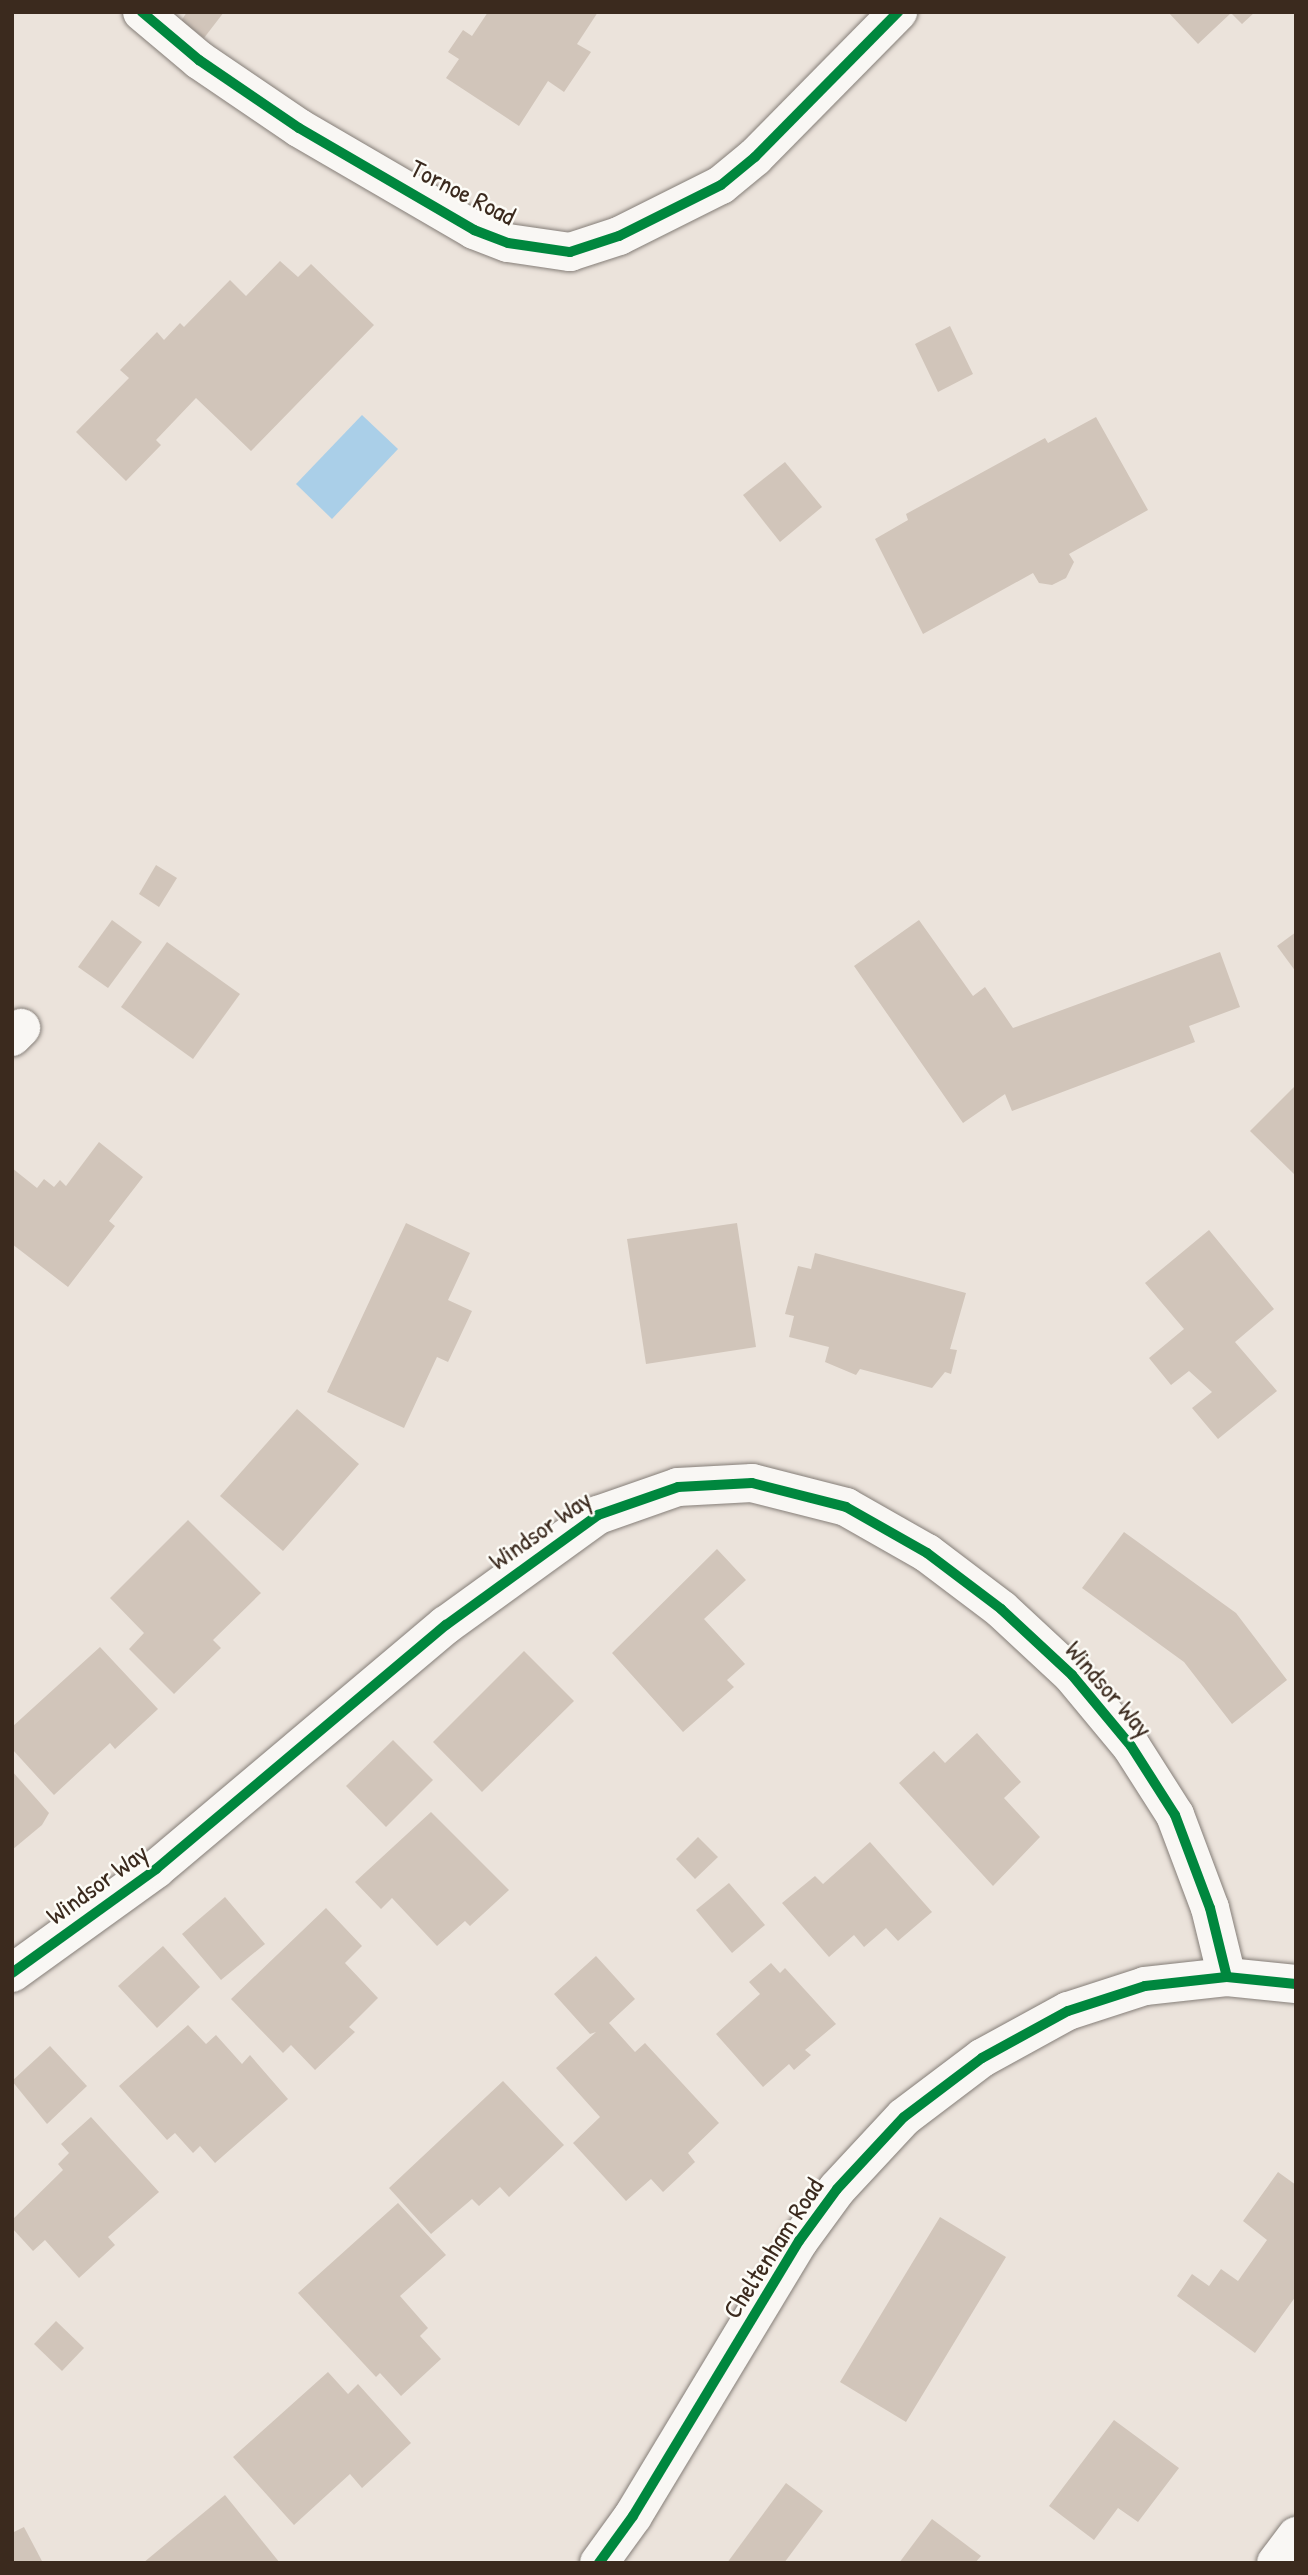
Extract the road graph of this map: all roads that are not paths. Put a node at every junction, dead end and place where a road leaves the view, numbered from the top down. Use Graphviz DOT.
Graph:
graph roads {
  1 [pos="142,12"];
  2 [pos="898,12"];
  3 [pos="12,1973"];
  4 [pos="1227,1977"];
  5 [pos="1296,1984"];
  6 [pos="1296,2536"];
  7 [pos="599,2563"];
  8 [pos="1276,2563"];
  1 -- 2 [label="street, Tornoe Road"];
  3 -- 4 [label="street, Windsor Way"];
  4 -- 5 [label="street, Cheltenham Road"];
  4 -- 7 [label="street, Cheltenham Road"];
  6 -- 8 [label="street"];
}
